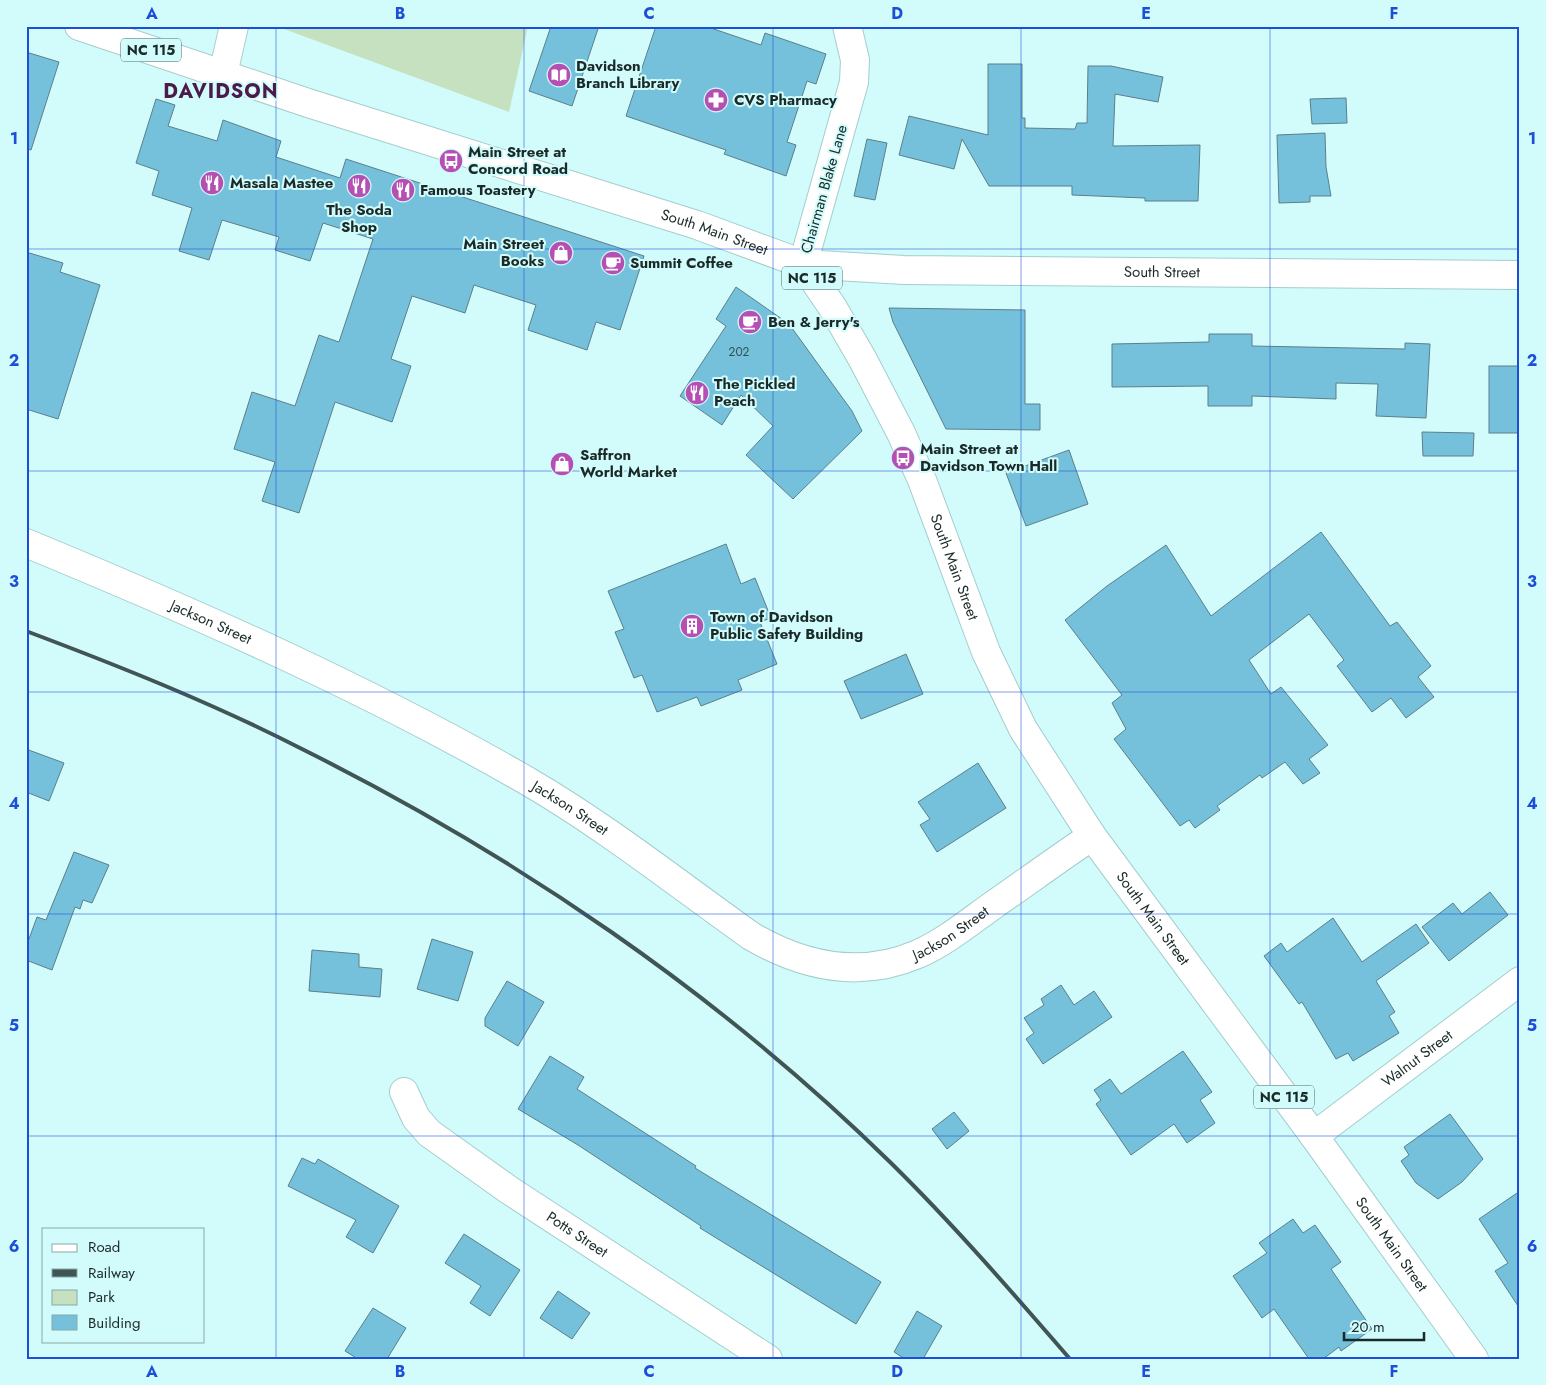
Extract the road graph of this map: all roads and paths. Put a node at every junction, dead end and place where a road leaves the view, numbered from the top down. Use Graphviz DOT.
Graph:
graph roads {
  1 [pos="79,26"];
  2 [pos="234,26"];
  3 [pos="847,26"];
  4 [pos="223,74"];
  5 [pos="803,264"];
  6 [pos="1520,275"];
  7 [pos="26,543"];
  8 [pos="1092,836"];
  9 [pos="1520,981"];
  10 [pos="404,1092"];
  11 [pos="1314,1136"];
  12 [pos="768,1359"];
  13 [pos="1474,1359"];
  1 -- 4 [label="street, NC 115"];
  2 -- 4 [label="street"];
  3 -- 5 [label="street, Chairman Blake Lane"];
  4 -- 5 [label="street, South Main Street / NC 115"];
  5 -- 6 [label="street, South Street"];
  5 -- 8 [label="street, South Main Street / NC 115"];
  7 -- 8 [label="street, Jackson Street"];
  8 -- 11 [label="street, South Main Street / NC 115"];
  9 -- 11 [label="street, Walnut Street"];
  10 -- 12 [label="street, Potts Street"];
  11 -- 13 [label="street, South Main Street / NC 115"];
}
